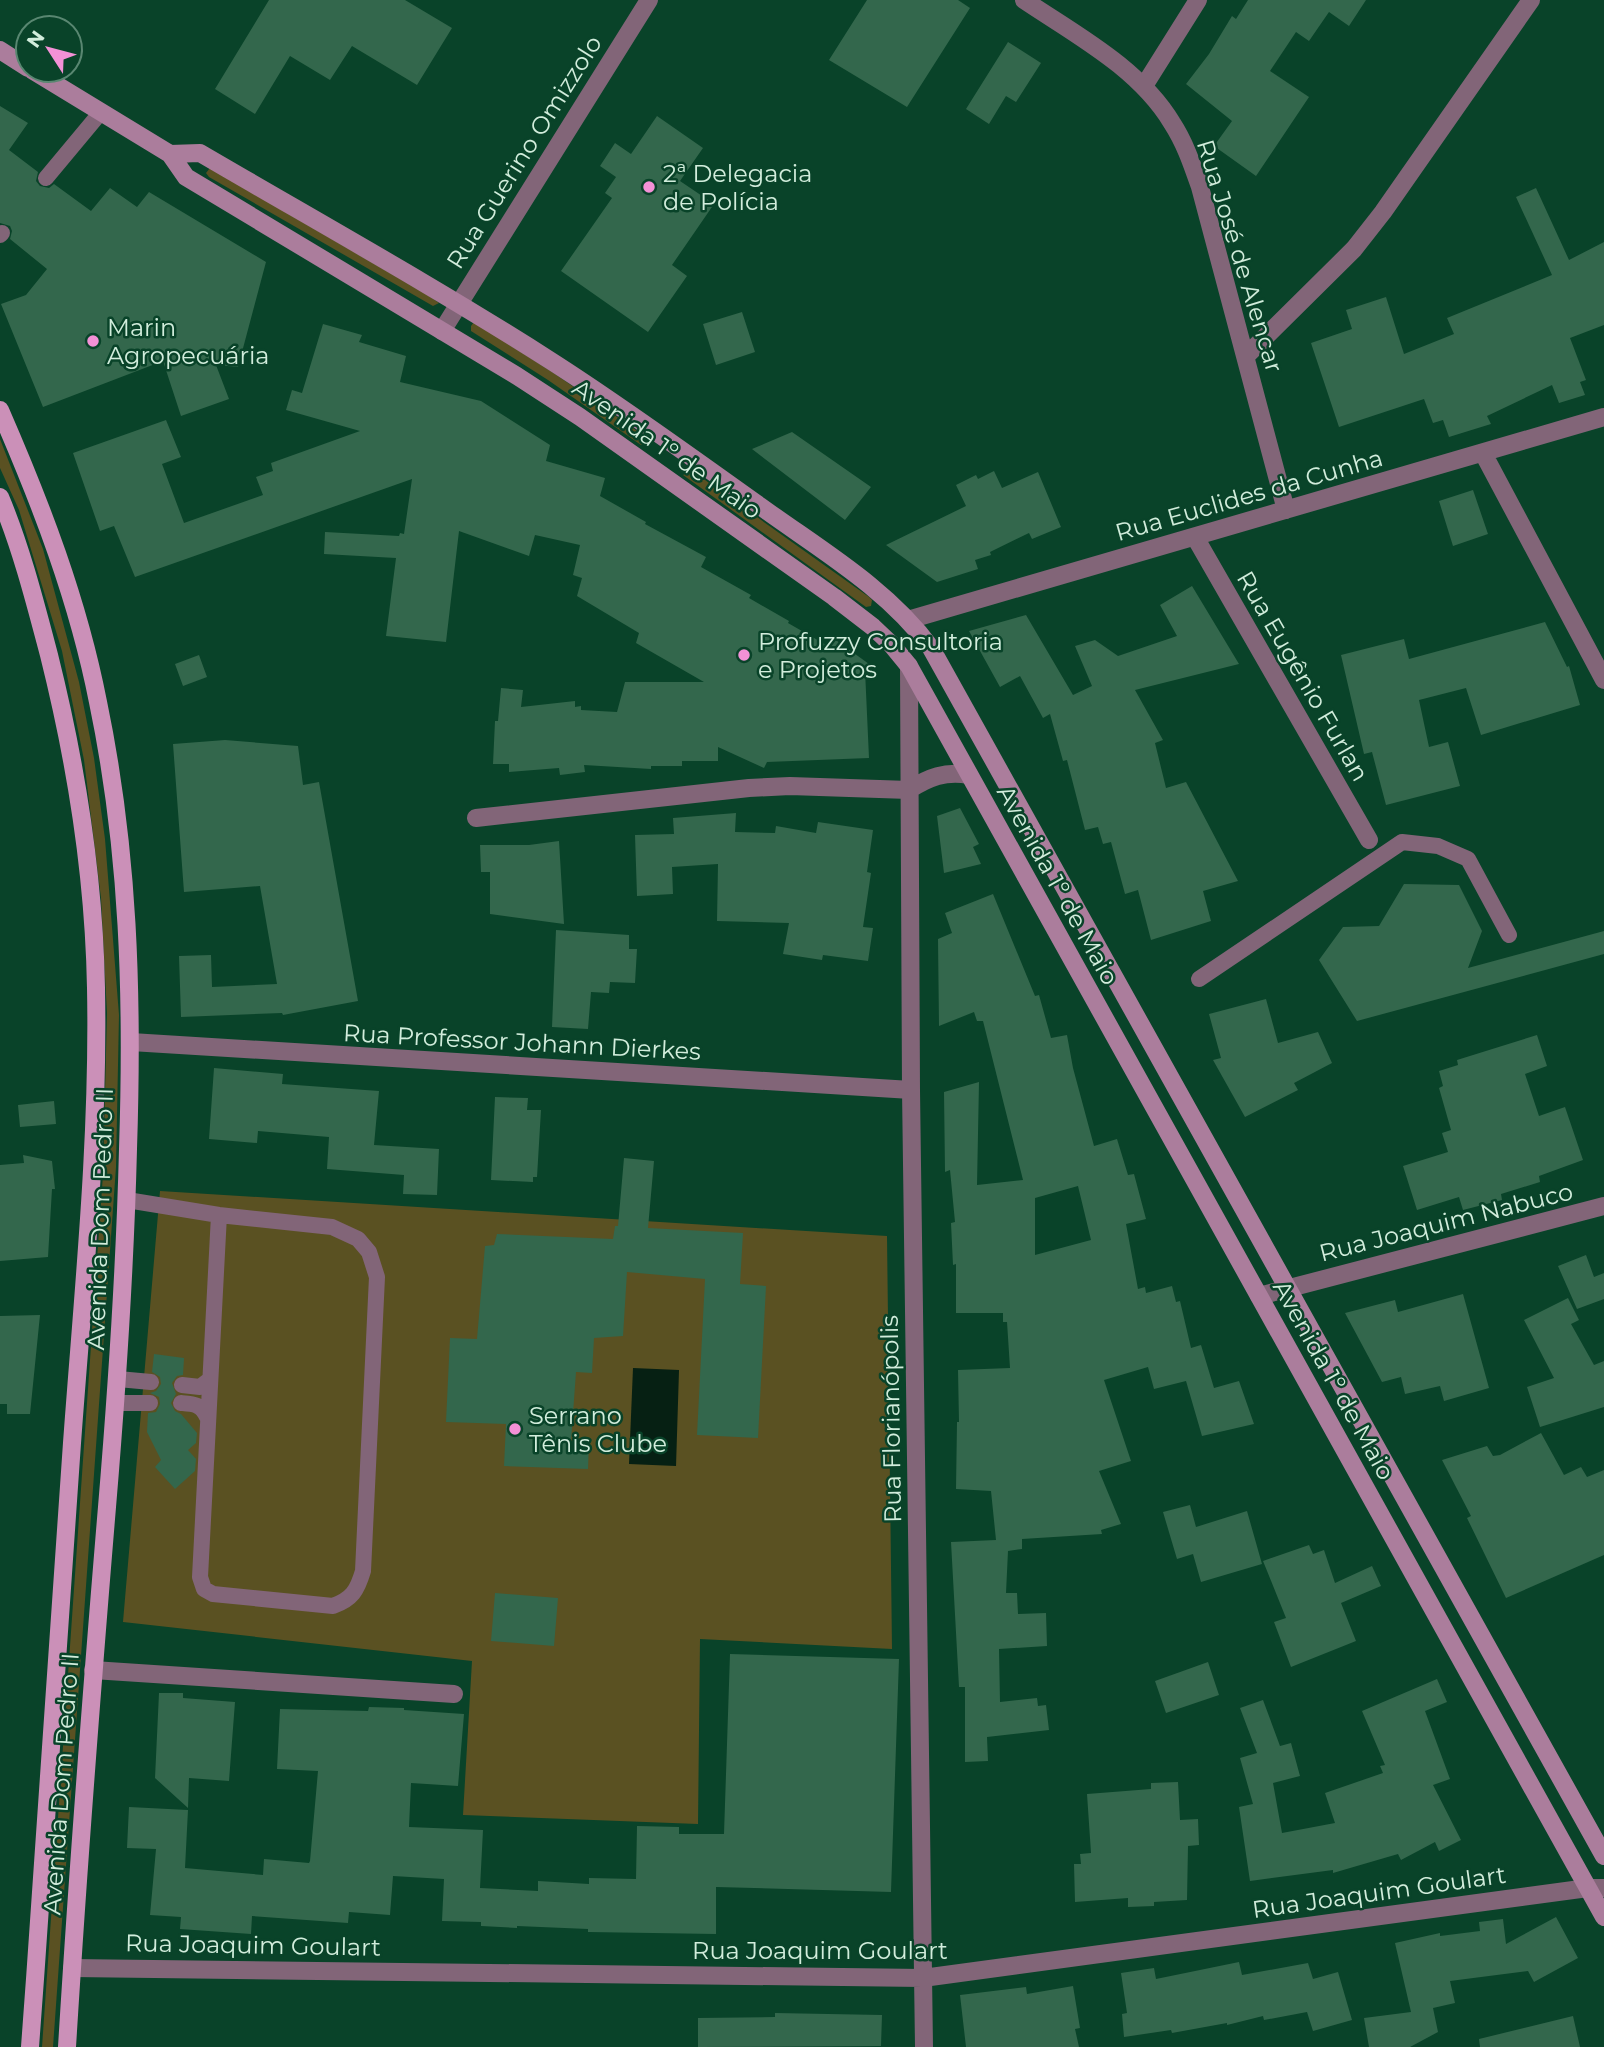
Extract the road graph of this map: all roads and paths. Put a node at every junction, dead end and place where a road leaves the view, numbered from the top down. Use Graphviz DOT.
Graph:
graph roads {
  1 [pos="649,0"];
  2 [pos="1024,0"];
  3 [pos="1198,0"];
  4 [pos="1531,0"];
  5 [pos="55,84"];
  6 [pos="1144,86"];
  7 [pos="101,112"];
  8 [pos="170,154"];
  9 [pos="46,178"];
  10 [pos="458,304"];
  11 [pos="442,331"];
  12 [pos="1246,356"];
  13 [pos="0,410"];
  14 [pos="1604,417"];
  15 [pos="671,442"];
  16 [pos="1483,453"];
  17 [pos="652,467"];
  18 [pos="0,497"];
  19 [pos="1286,510"];
  20 [pos="1195,537"];
  21 [pos="908,620"];
  22 [pos="909,666"];
  23 [pos="1604,680"];
  24 [pos="969,775"];
  25 [pos="909,790"];
  26 [pos="476,818"];
  27 [pos="1369,840"];
  28 [pos="1378,857"];
  29 [pos="1509,935"];
  30 [pos="1199,979"];
  31 [pos="131,1042"];
  32 [pos="911,1090"];
  33 [pos="127,1200"];
  34 [pos="1604,1206"];
  35 [pos="219,1215"];
  36 [pos="1287,1288"];
  37 [pos="1259,1296"];
  38 [pos="118,1379"];
  39 [pos="209,1380"];
  40 [pos="151,1382"];
  41 [pos="182,1385"];
  42 [pos="116,1403"];
  43 [pos="150,1403"];
  44 [pos="181,1403"];
  45 [pos="207,1417"];
  46 [pos="93,1670"];
  47 [pos="454,1694"];
  48 [pos="1604,1856"];
  49 [pos="1596,1888"];
  50 [pos="1604,1917"];
  51 [pos="72,1968"];
  52 [pos="923,1979"];
  53 [pos="30,2047"];
  54 [pos="67,2047"];
  55 [pos="924,2047"];
  1 -- 10 [label="street, Rua Guerino Omizzolo"];
  2 -- 6 [label="street, Rua José de Alencar"];
  3 -- 6 [label="street"];
  4 -- 12 [label="street"];
  5 -- 7 [label="main road, Avenida 1º de Maio"];
  6 -- 12 [label="street, Rua José de Alencar"];
  7 -- 8 [label="main road, Avenida 1º de Maio"];
  7 -- 9 [label="lane"];
  8 -- 10 [label="main road, Avenida 1º de Maio"];
  8 -- 11 [label="main road, Avenida 1º de Maio"];
  10 -- 11 [label="street, Rua Guerino Omizzolo"];
  10 -- 15 [label="main road, Avenida 1º de Maio"];
  11 -- 17 [label="main road, Avenida 1º de Maio"];
  12 -- 19 [label="street, Rua José de Alencar"];
  13 -- 31 [label="main road, Avenida Dom Pedro II"];
  14 -- 16 [label="street, Rua Euclides da Cunha"];
  15 -- 17 [label="main road"];
  15 -- 21 [label="main road, Avenida 1º de Maio"];
  16 -- 19 [label="street, Rua Euclides da Cunha"];
  16 -- 23 [label="street"];
  17 -- 22 [label="main road, Avenida 1º de Maio"];
  18 -- 53 [label="main road, Avenida Dom Pedro II"];
  19 -- 20 [label="street, Rua Euclides da Cunha"];
  20 -- 21 [label="street, Rua Euclides da Cunha"];
  20 -- 27 [label="street, Rua Eugênio Furlan"];
  21 -- 22 [label="main road"];
  21 -- 36 [label="main road, Avenida 1º de Maio"];
  22 -- 24 [label="main road, Avenida 1º de Maio"];
  22 -- 25 [label="street, Rua Florianópolis"];
  24 -- 25 [label="street"];
  24 -- 37 [label="main road, Avenida 1º de Maio"];
  25 -- 26 [label="street"];
  25 -- 32 [label="street, Rua Florianópolis"];
  27 -- 28 [label="lane"];
  28 -- 29 [label="lane"];
  28 -- 30 [label="lane"];
  31 -- 32 [label="street, Rua Professor Johann Dierkes"];
  31 -- 33 [label="main road, Avenida Dom Pedro II"];
  32 -- 52 [label="street, Rua Florianópolis"];
  33 -- 35 [label="lane"];
  33 -- 38 [label="main road, Avenida Dom Pedro II"];
  34 -- 36 [label="street, Rua Joaquim Nabuco"];
  35 -- 39 [label="lane"];
  35 -- 45 [label="lane"];
  36 -- 37 [label="street, Rua Joaquim Nabuco"];
  36 -- 48 [label="main road, Avenida 1º de Maio"];
  37 -- 49 [label="main road, Avenida 1º de Maio"];
  38 -- 40 [label="lane"];
  38 -- 42 [label="main road, Avenida Dom Pedro II"];
  39 -- 41 [label="lane"];
  39 -- 45 [label="lane"];
  42 -- 43 [label="lane"];
  42 -- 46 [label="main road, Avenida Dom Pedro II"];
  44 -- 45 [label="lane"];
  46 -- 47 [label="street"];
  46 -- 51 [label="main road, Avenida Dom Pedro II"];
  49 -- 50 [label="main road, Avenida 1º de Maio"];
  49 -- 52 [label="street, Rua Joaquim Goulart"];
  51 -- 52 [label="street, Rua Joaquim Goulart"];
  51 -- 54 [label="main road, Avenida Dom Pedro II"];
  52 -- 55 [label="street, Rua Florianópolis"];
}
